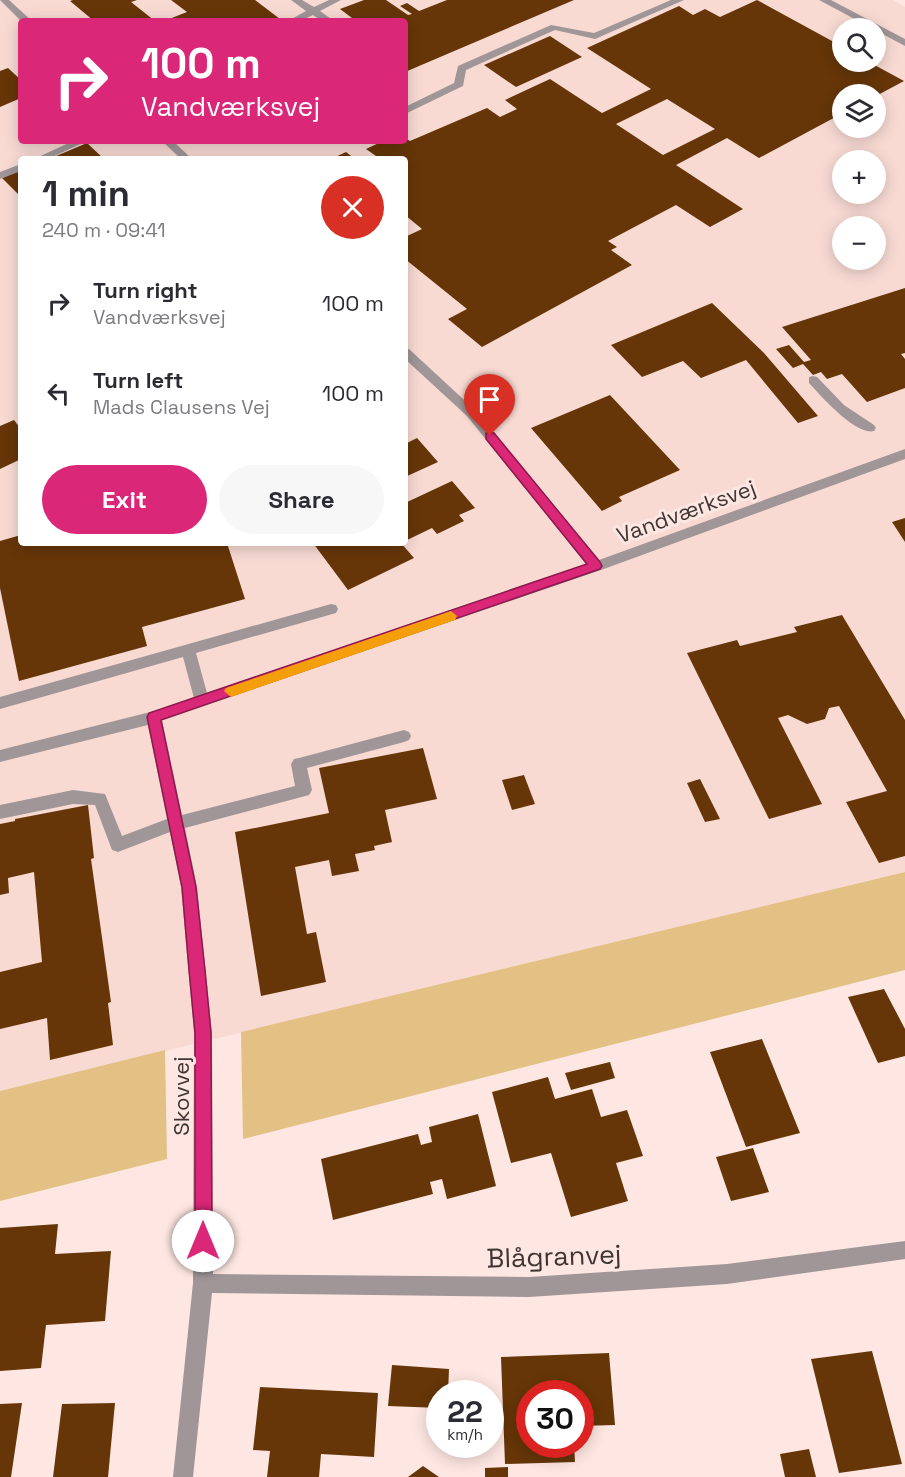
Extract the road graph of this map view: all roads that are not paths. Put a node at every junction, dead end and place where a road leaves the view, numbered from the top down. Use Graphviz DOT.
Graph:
graph roads {
  1 [pos="4,0"];
  2 [pos="296,0"];
  3 [pos="336,0"];
  4 [pos="679,0"];
  5 [pos="824,0"];
  6 [pos="314,12"];
  7 [pos="24,18"];
  8 [pos="300,18"];
  9 [pos="324,18"];
  10 [pos="905,43"];
  11 [pos="408,110"];
  12 [pos="75,144"];
  13 [pos="170,144"];
  14 [pos="46,156"];
  15 [pos="184,156"];
  16 [pos="18,168"];
  17 [pos="0,176"];
  18 [pos="408,355"];
  19 [pos="813,381"];
  20 [pos="870,428"];
  21 [pos="905,454"];
  22 [pos="596,566"];
  23 [pos="331,609"];
  24 [pos="188,650"];
  25 [pos="202,701"];
  26 [pos="0,703"];
  27 [pos="154,717"];
  28 [pos="404,736"];
  29 [pos="0,756"];
  30 [pos="0,812"];
  31 [pos="176,823"];
  32 [pos="905,1250"];
  33 [pos="203,1284"];
  34 [pos="183,1477"];
  1 -- 7 [label="street"];
  2 -- 6 [label="street"];
  3 -- 6 [label="street"];
  4 -- 11 [label="street"];
  5 -- 10 [label="street"];
  6 -- 8 [label="street"];
  6 -- 9 [label="street"];
  12 -- 14 [label="street"];
  13 -- 15 [label="street"];
  16 -- 17 [label="street"];
  18 -- 22 [label="street"];
  19 -- 20 [label="street"];
  21 -- 22 [label="street, Vandværksvej"];
  22 -- 25 [label="street, Vandværksvej"];
  23 -- 24 [label="street"];
  24 -- 25 [label="street"];
  24 -- 26 [label="street"];
  25 -- 27 [label="street, Vandværksvej"];
  27 -- 29 [label="street, Vandværksvej"];
  27 -- 31 [label="street, Skovvej"];
  28 -- 31 [label="street"];
  30 -- 31 [label="street"];
  31 -- 33 [label="street, Skovvej"];
  32 -- 33 [label="street, Blågranvej"];
  33 -- 34 [label="street, Skovvej"];
}
